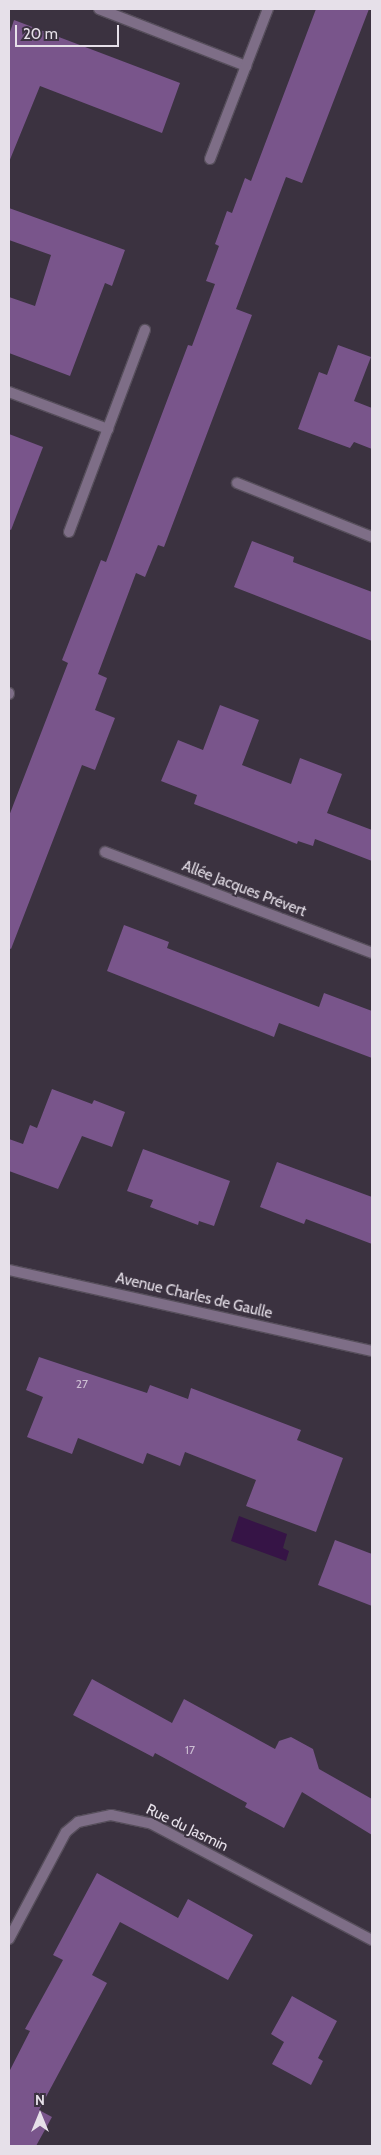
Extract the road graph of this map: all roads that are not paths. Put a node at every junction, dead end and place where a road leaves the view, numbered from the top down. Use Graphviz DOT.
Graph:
graph roads {
  1 [pos="99,9"];
  2 [pos="268,9"];
  3 [pos="246,66"];
  4 [pos="210,159"];
  5 [pos="145,330"];
  6 [pos="9,392"];
  7 [pos="108,429"];
  8 [pos="237,483"];
  9 [pos="69,532"];
  10 [pos="372,537"];
  11 [pos="105,852"];
  12 [pos="372,953"];
  13 [pos="9,1270"];
  14 [pos="372,1351"];
  15 [pos="9,1939"];
  16 [pos="372,1940"];
  1 -- 3 [label="street"];
  2 -- 3 [label="street"];
  3 -- 4 [label="street"];
  5 -- 7 [label="street"];
  6 -- 7 [label="street"];
  7 -- 9 [label="street"];
  8 -- 10 [label="street"];
  11 -- 12 [label="street, Allée Jacques Prévert"];
  13 -- 14 [label="street, Avenue Charles de Gaulle"];
  15 -- 16 [label="street, Rue du Jasmin"];
}
